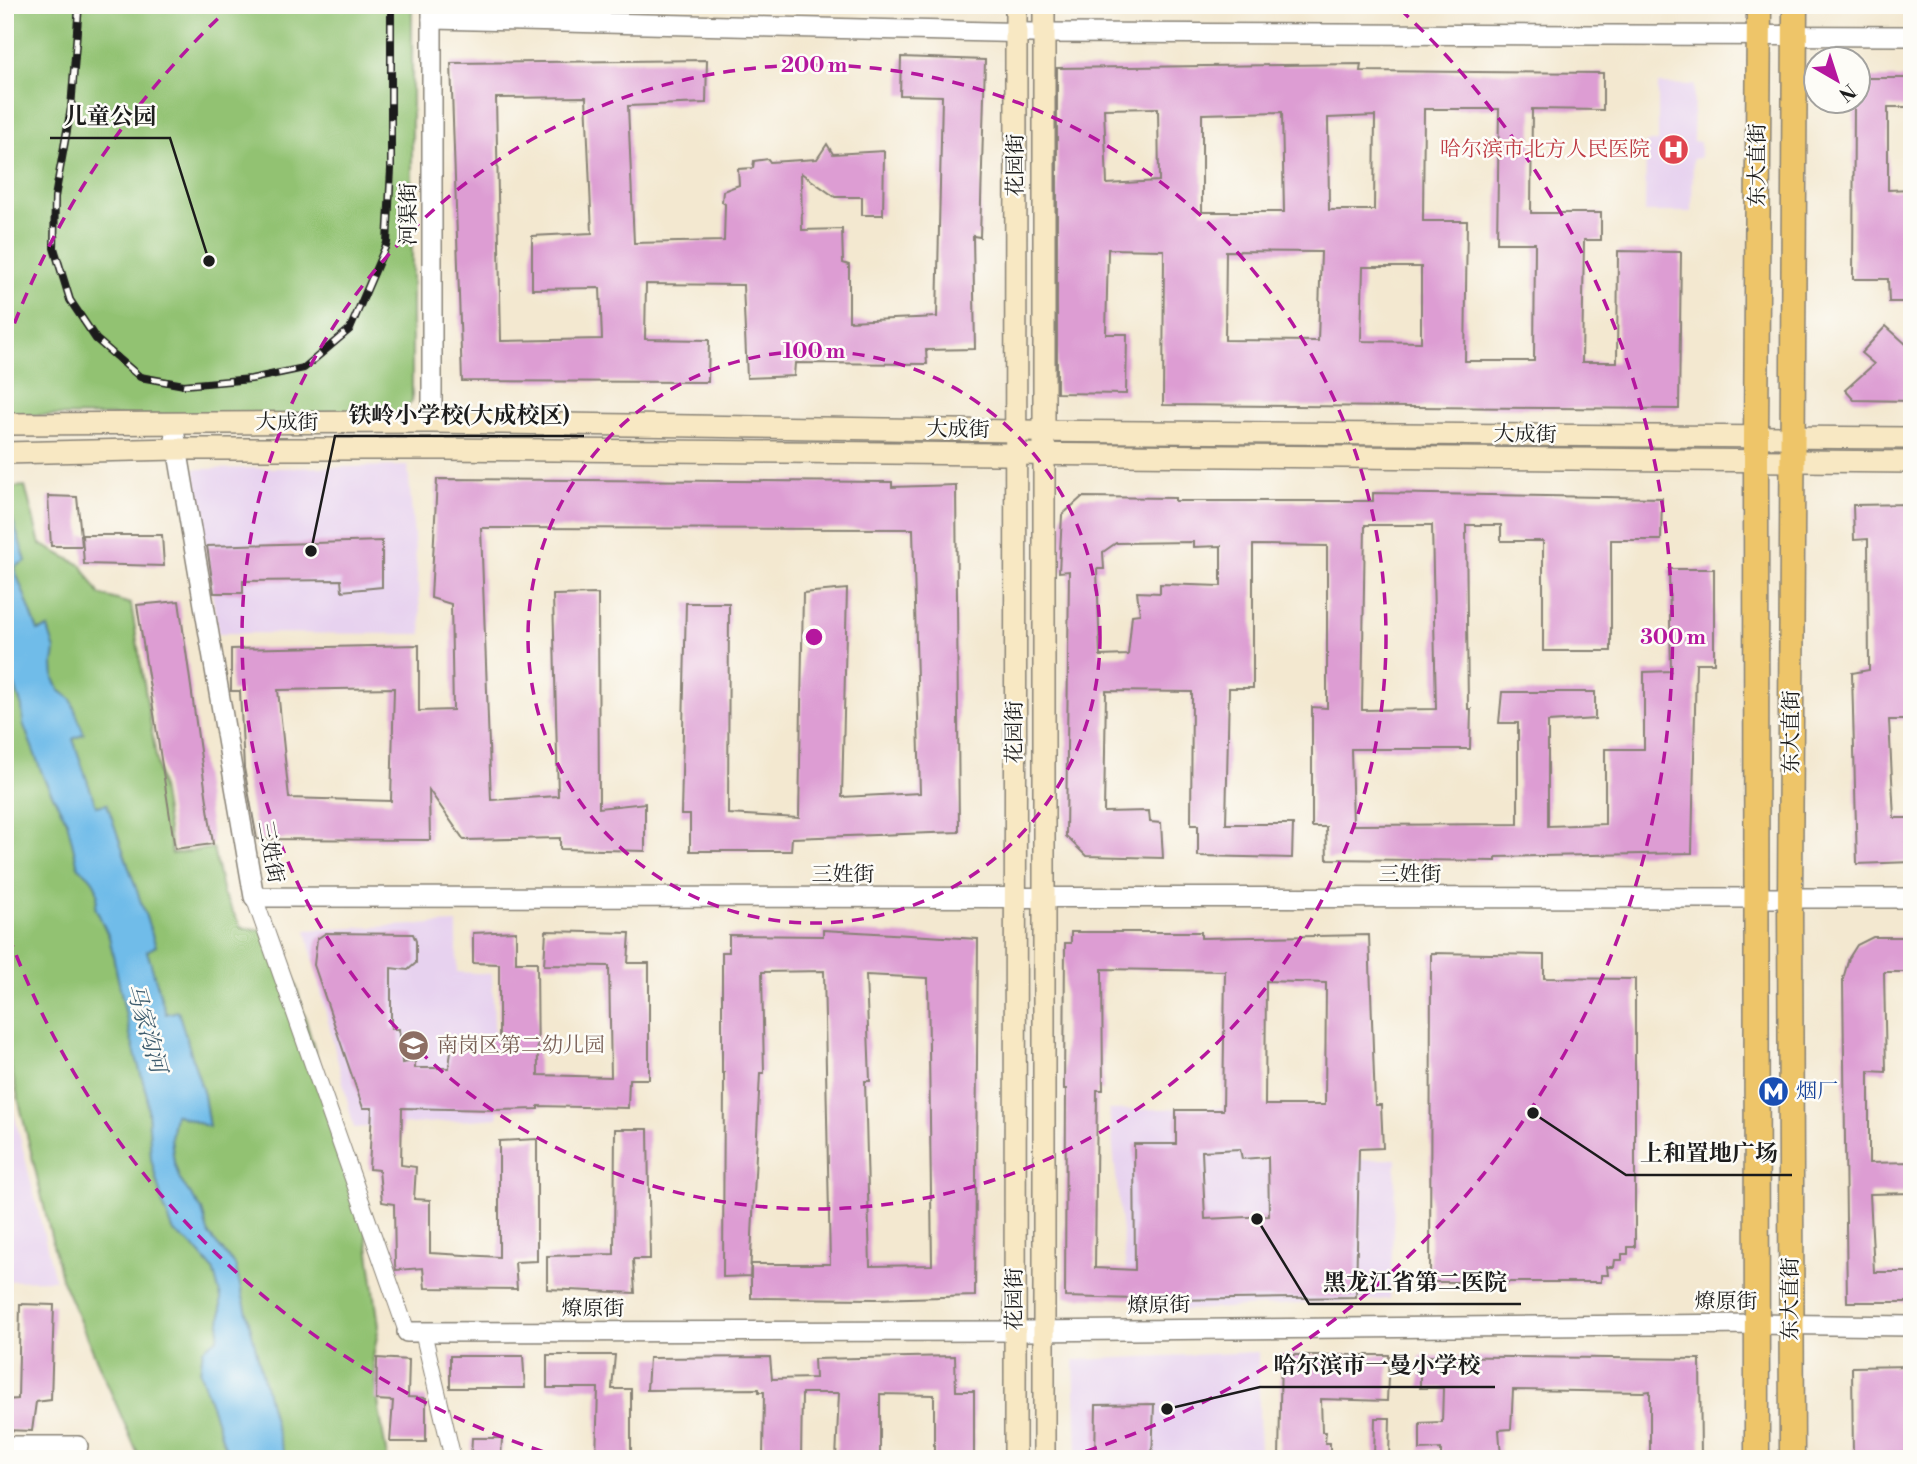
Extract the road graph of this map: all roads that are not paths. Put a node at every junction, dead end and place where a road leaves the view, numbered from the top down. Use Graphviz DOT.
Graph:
graph roads {
  1 [pos="1016,5"];
  2 [pos="1044,5"];
  3 [pos="1759,5"];
  4 [pos="1795,5"];
  5 [pos="432,12"];
  6 [pos="1016,33"];
  7 [pos="1044,33"];
  8 [pos="1759,35"];
  9 [pos="1795,36"];
  10 [pos="1912,36"];
  11 [pos="432,422"];
  12 [pos="7,424"];
  13 [pos="173,424"];
  14 [pos="1016,431"];
  15 [pos="1044,431"];
  16 [pos="1912,438"];
  17 [pos="177,449"];
  18 [pos="1757,449"];
  19 [pos="1793,449"];
  20 [pos="10,453"];
  21 [pos="1016,454"];
  22 [pos="1044,454"];
  23 [pos="1912,462"];
  24 [pos="254,897"];
  25 [pos="1015,897"];
  26 [pos="1044,897"];
  27 [pos="1912,898"];
  28 [pos="1757,899"];
  29 [pos="1790,899"];
  30 [pos="1757,1324"];
  31 [pos="1791,1325"];
  32 [pos="1912,1326"];
  33 [pos="1044,1330"];
  34 [pos="1015,1331"];
  35 [pos="415,1332"];
  36 [pos="5,1446"];
  37 [pos="78,1446"];
  38 [pos="453,1459"];
  39 [pos="1015,1459"];
  40 [pos="1044,1459"];
  41 [pos="1757,1459"];
  42 [pos="1792,1459"];
  1 -- 6 [label="main road, 花园街"];
  2 -- 7 [label="main road, 花园街"];
  3 -- 8 [label="main road, 东大直街"];
  4 -- 9 [label="main road, 东大直街"];
  5 -- 6 [label="street"];
  5 -- 11 [label="street, 河渠街"];
  6 -- 7 [label="street"];
  6 -- 14 [label="main road, 花园街"];
  7 -- 8 [label="street"];
  7 -- 15 [label="main road, 花园街"];
  8 -- 9 [label="street"];
  8 -- 18 [label="main road, 东大直街"];
  9 -- 10 [label="street"];
  9 -- 19 [label="main road, 东大直街"];
  11 -- 13 [label="main road, 大成街"];
  11 -- 14 [label="main road, 大成街"];
  12 -- 13 [label="main road, 大成街"];
  13 -- 17 [label="street, 三姓街"];
  14 -- 15 [label="main road, 大成街"];
  14 -- 21 [label="main road, 花园街"];
  15 -- 18 [label="main road, 大成街"];
  15 -- 22 [label="main road, 花园街"];
  16 -- 19 [label="main road, 大成街"];
  17 -- 20 [label="main road, 大成街"];
  17 -- 21 [label="main road, 大成街"];
  17 -- 24 [label="street, 三姓街"];
  18 -- 19 [label="main road, 大成街"];
  18 -- 22 [label="main road, 大成街"];
  18 -- 28 [label="main road, 东大直街"];
  19 -- 23 [label="main road, 大成街"];
  19 -- 29 [label="main road, 东大直街"];
  21 -- 22 [label="main road, 大成街"];
  21 -- 25 [label="main road, 花园街"];
  22 -- 26 [label="main road, 花园街"];
  24 -- 25 [label="street, 三姓街"];
  24 -- 35 [label="street"];
  25 -- 26 [label="street, 三姓街"];
  25 -- 34 [label="main road, 花园街"];
  26 -- 28 [label="street, 三姓街"];
  26 -- 33 [label="main road, 花园街"];
  27 -- 29 [label="street, 三姓街"];
  28 -- 29 [label="street, 三姓街"];
  28 -- 30 [label="main road, 东大直街"];
  29 -- 31 [label="main road, 东大直街"];
  30 -- 31 [label="street, 燎原街"];
  30 -- 33 [label="street, 燎原街"];
  30 -- 41 [label="main road, 东大直街"];
  31 -- 32 [label="street, 燎原街"];
  31 -- 42 [label="main road, 东大直街"];
  33 -- 34 [label="street, 燎原街"];
  33 -- 40 [label="main road, 花园街"];
  34 -- 35 [label="street, 燎原街"];
  34 -- 39 [label="main road, 花园街"];
  35 -- 38 [label="street"];
  36 -- 37 [label="street"];
}
